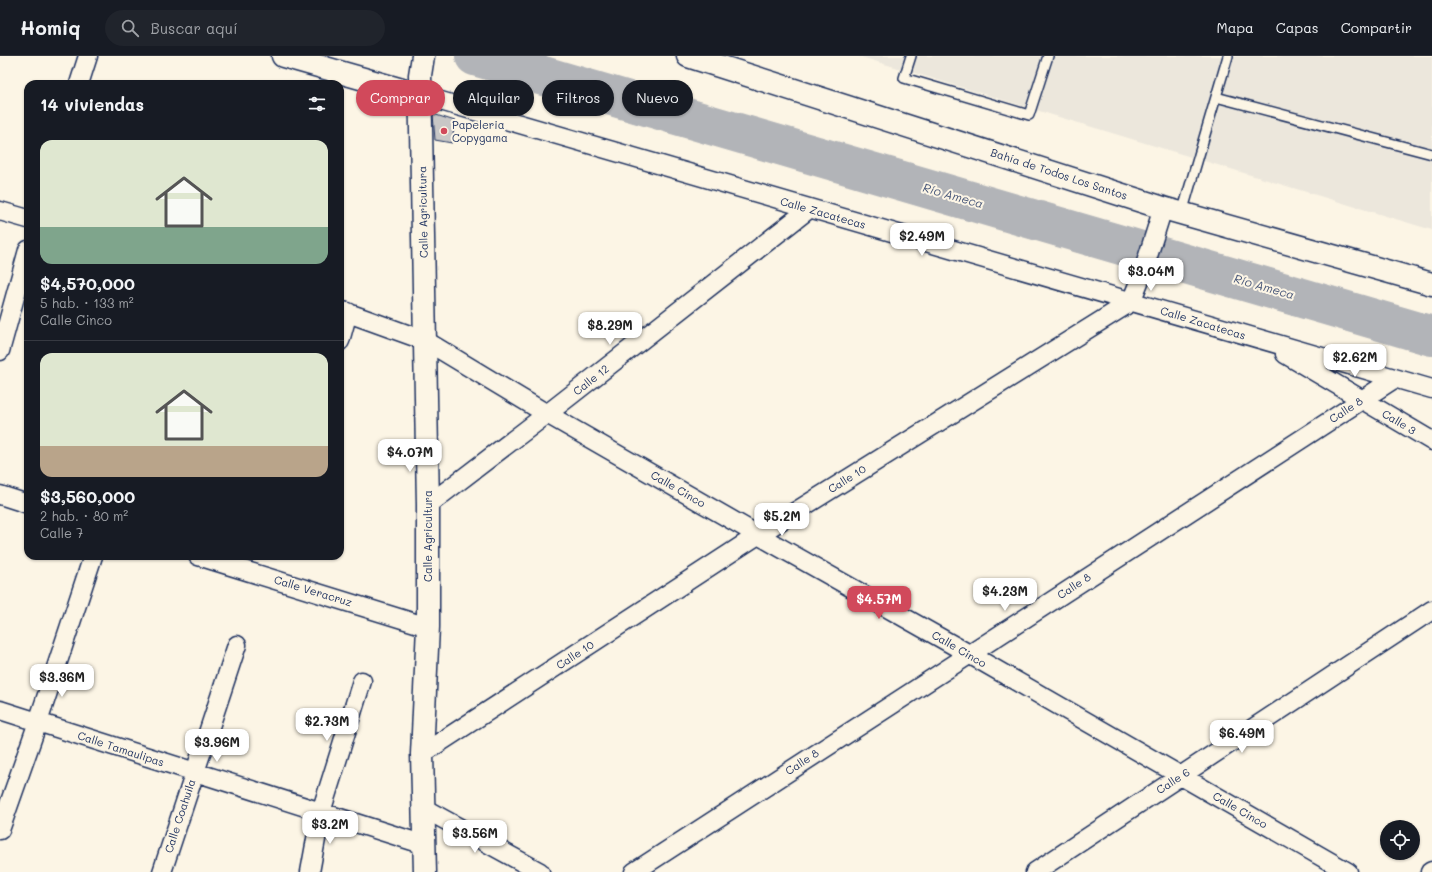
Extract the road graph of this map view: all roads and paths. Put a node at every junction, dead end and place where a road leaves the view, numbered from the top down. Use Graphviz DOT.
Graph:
graph roads {
  1 [pos="88,56"];
  2 [pos="284,56"];
  3 [pos="911,56"];
  4 [pos="1048,56"];
  5 [pos="1228,56"];
  6 [pos="696,57"];
  7 [pos="421,75"];
  8 [pos="80,80"];
  9 [pos="1216,97"];
  10 [pos="1432,154"];
  11 [pos="809,209"];
  12 [pos="0,211"];
  13 [pos="1168,215"];
  14 [pos="24,218"];
  15 [pos="24,264"];
  16 [pos="1432,284"];
  17 [pos="1130,302"];
  18 [pos="344,311"];
  19 [pos="1262,341"];
  20 [pos="426,342"];
  21 [pos="0,351"];
  22 [pos="1394,379"];
  23 [pos="1432,390"];
  24 [pos="1362,400"];
  25 [pos="547,414"];
  26 [pos="1432,441"];
  27 [pos="0,495"];
  28 [pos="24,503"];
  29 [pos="428,505"];
  30 [pos="758,535"];
  31 [pos="92,560"];
  32 [pos="211,560"];
  33 [pos="1432,610"];
  34 [pos="428,627"];
  35 [pos="237,646"];
  36 [pos="969,654"];
  37 [pos="362,681"];
  38 [pos="0,710"];
  39 [pos="38,722"];
  40 [pos="422,754"];
  41 [pos="194,772"];
  42 [pos="1180,776"];
  43 [pos="424,809"];
  44 [pos="321,812"];
  45 [pos="0,830"];
  46 [pos="425,845"];
  47 [pos="162,872"];
  48 [pos="310,872"];
  49 [pos="425,872"];
  50 [pos="540,872"];
  51 [pos="634,872"];
  52 [pos="1035,872"];
  53 [pos="1348,872"];
  1 -- 8 [label="street"];
  2 -- 7 [label="street, Calle Zacatecas"];
  3 -- 4 [label="lane"];
  5 -- 9 [label="lane"];
  6 -- 13 [label="street, Bahía de Todos Los Santos"];
  7 -- 11 [label="street, Calle Zacatecas"];
  7 -- 20 [label="street, Calle Agricultura"];
  9 -- 10 [label="lane"];
  9 -- 13 [label="lane"];
  11 -- 17 [label="street, Calle Zacatecas"];
  11 -- 25 [label="street, Calle 12"];
  12 -- 14 [label="street"];
  13 -- 16 [label="street, Bahía de Todos Los Santos"];
  13 -- 17 [label="street"];
  15 -- 21 [label="street"];
  17 -- 19 [label="street, Calle Zacatecas"];
  17 -- 30 [label="street, Calle 10"];
  18 -- 20 [label="street, Calle Cinco"];
  19 -- 22 [label="street, Calle Zacatecas"];
  19 -- 24 [label="street, Calle 3"];
  20 -- 25 [label="street, Calle Cinco"];
  20 -- 29 [label="street, Calle Agricultura"];
  22 -- 23 [label="street, Calle Zacatecas"];
  22 -- 24 [label="street, Calle 8"];
  24 -- 26 [label="street, Calle 3"];
  24 -- 36 [label="street, Calle 8"];
  25 -- 29 [label="street, Calle 12"];
  25 -- 30 [label="street, Calle Cinco"];
  27 -- 28 [label="street"];
  29 -- 34 [label="street, Calle Agricultura"];
  30 -- 36 [label="street, Calle Cinco"];
  30 -- 40 [label="street, Calle 10"];
  31 -- 39 [label="street"];
  32 -- 34 [label="street, Calle Veracruz"];
  33 -- 42 [label="street, Calle 6"];
  34 -- 40 [label="street, Calle Agricultura"];
  35 -- 41 [label="street, Calle Coahuila"];
  36 -- 42 [label="street, Calle Cinco"];
  36 -- 51 [label="street, Calle 8"];
  37 -- 44 [label="street"];
  38 -- 39 [label="street, Calle Tamaulipas"];
  39 -- 41 [label="street, Calle Tamaulipas"];
  39 -- 45 [label="street"];
  40 -- 43 [label="street, Calle Agricultura"];
  41 -- 44 [label="street, Calle Tamaulipas"];
  41 -- 47 [label="street, Calle Coahuila"];
  42 -- 52 [label="street, Calle 6"];
  42 -- 53 [label="street, Calle Cinco"];
  43 -- 46 [label="street, Calle Agricultura"];
  43 -- 50 [label="street"];
  44 -- 46 [label="street, Calle Tamaulipas"];
  44 -- 48 [label="street"];
  46 -- 49 [label="street, Calle Agricultura"];
}
